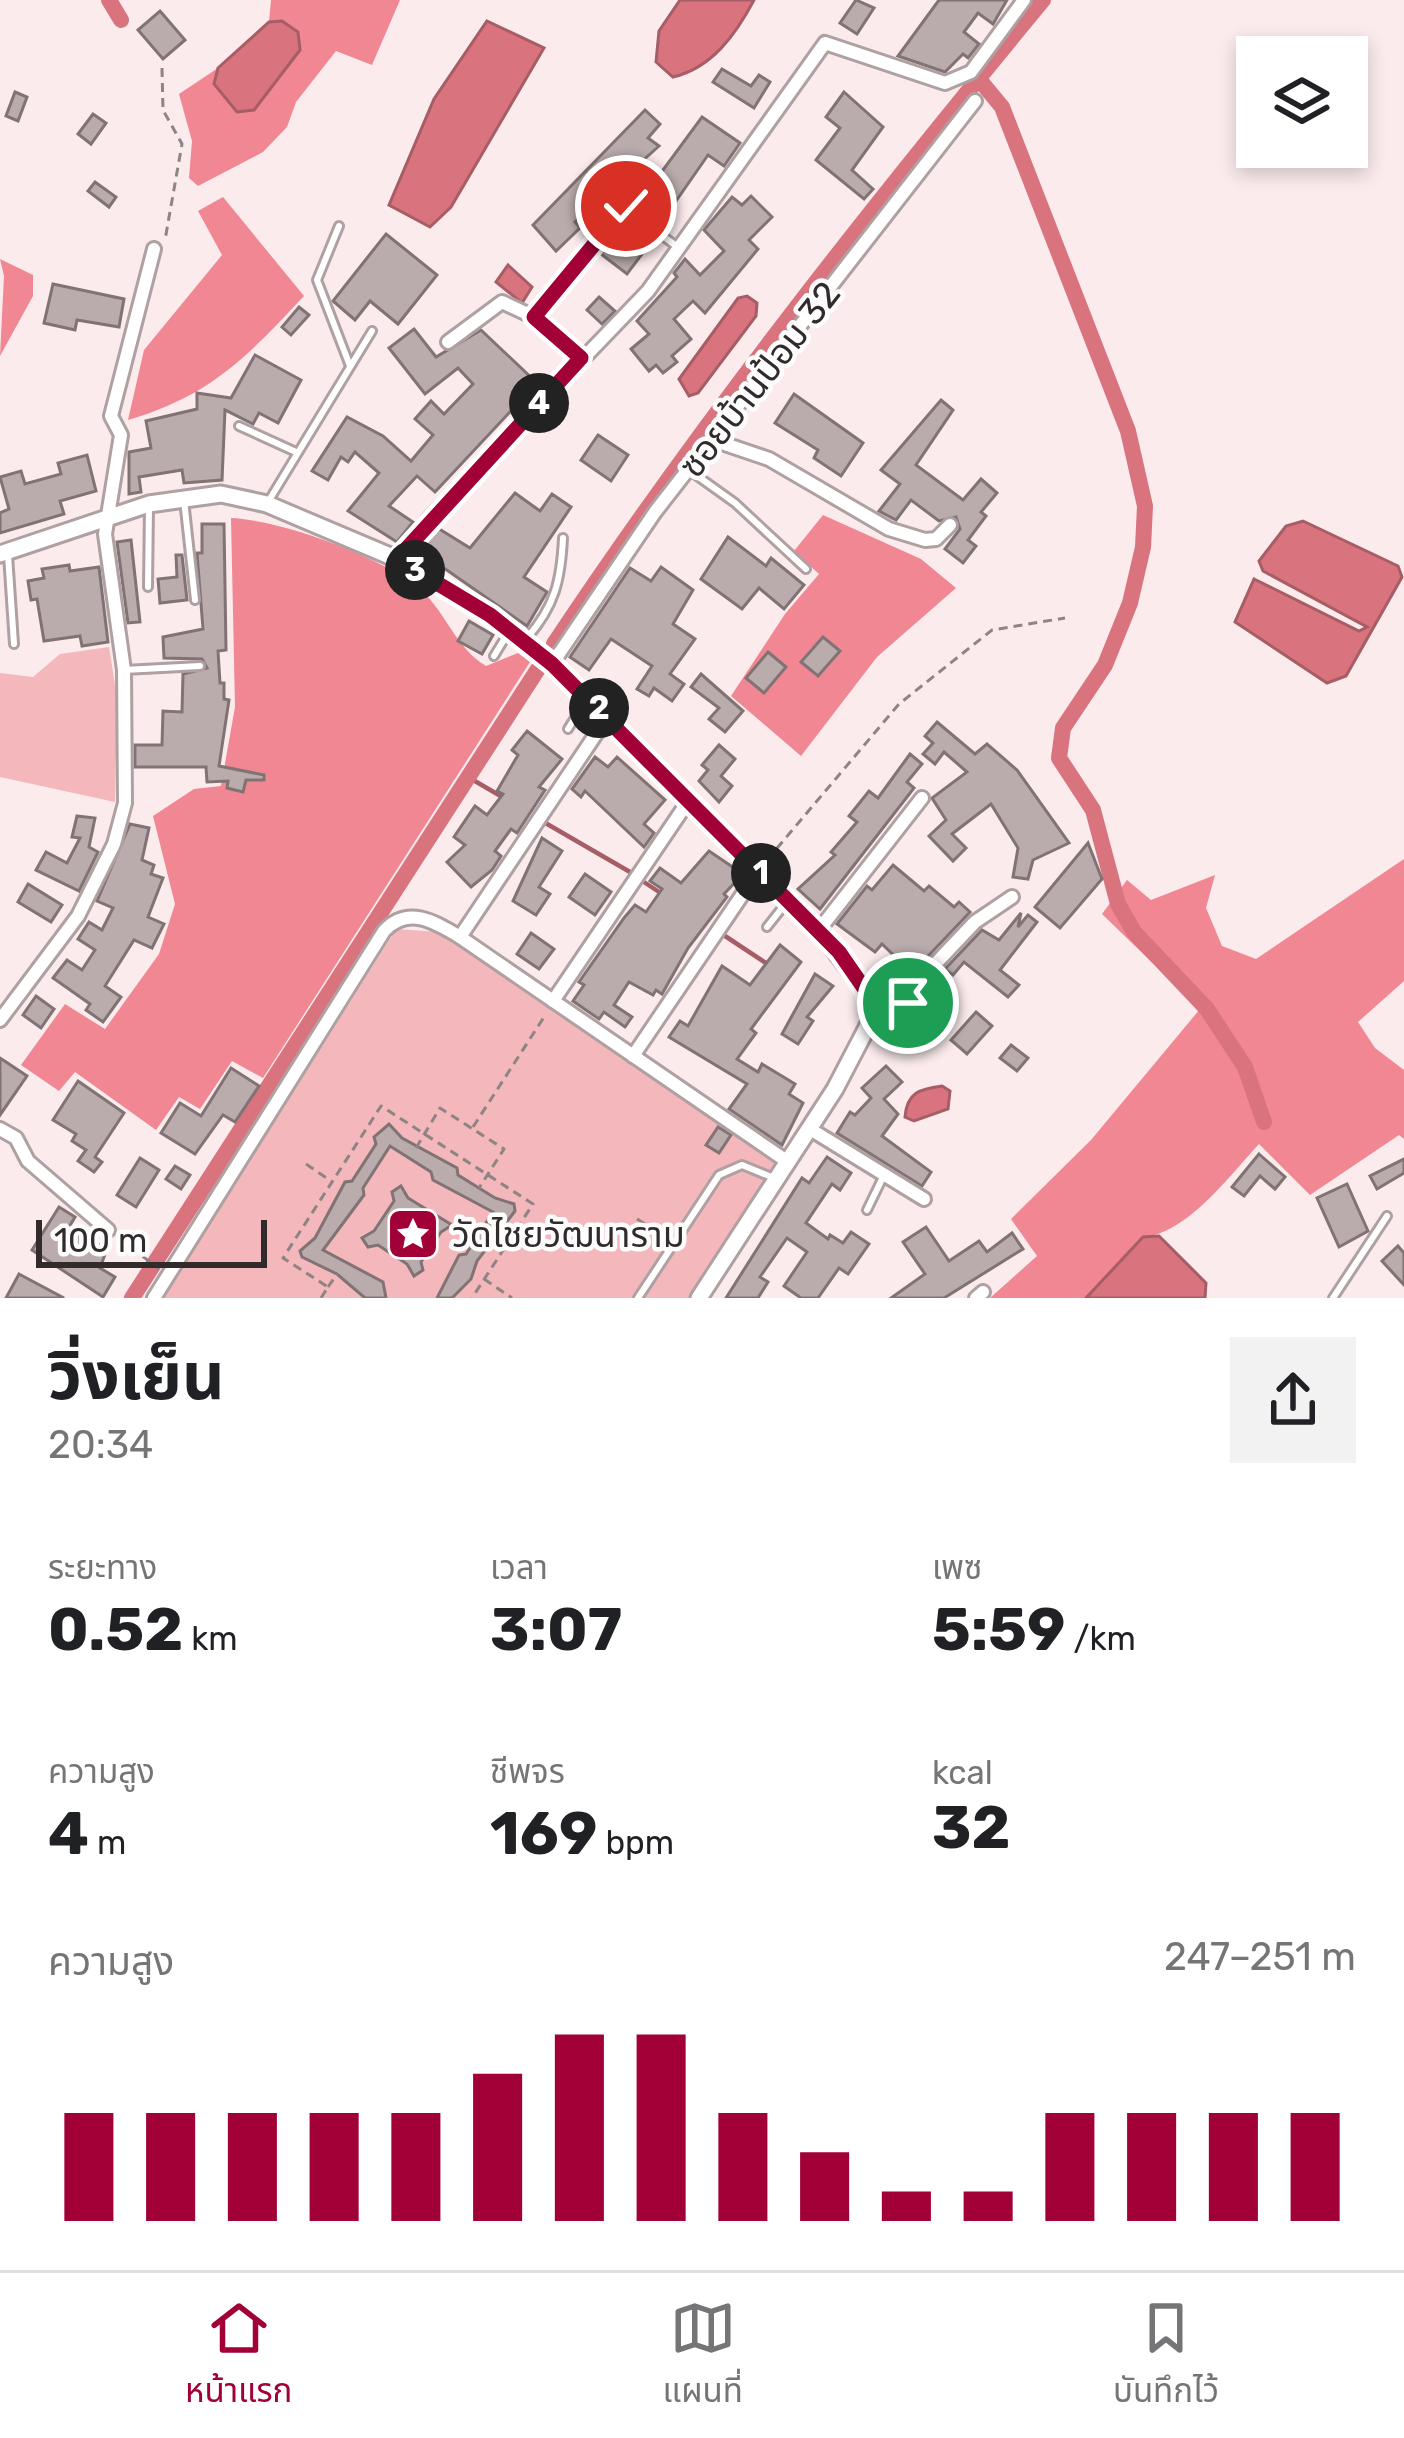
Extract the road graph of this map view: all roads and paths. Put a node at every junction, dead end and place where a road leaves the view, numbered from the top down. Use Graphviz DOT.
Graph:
graph roads {
  1 [pos="1024,0"];
  2 [pos="974,100"];
  3 [pos="633,184"];
  4 [pos="339,226"];
  5 [pos="656,230"];
  6 [pos="679,248"];
  7 [pos="154,249"];
  8 [pos="534,317"];
  9 [pos="372,331"];
  10 [pos="448,342"];
  11 [pos="581,358"];
  12 [pos="350,366"];
  13 [pos="239,426"];
  14 [pos="713,440"];
  15 [pos="296,452"];
  16 [pos="689,470"];
  17 [pos="184,497"];
  18 [pos="149,504"];
  19 [pos="267,504"];
  20 [pos="108,515"];
  21 [pos="950,525"];
  22 [pos="563,538"];
  23 [pos="4,553"];
  24 [pos="397,559"];
  25 [pos="806,569"];
  26 [pos="148,587"];
  27 [pos="195,600"];
  28 [pos="1065,618"];
  29 [pos="510,630"];
  30 [pos="524,641"];
  31 [pos="14,644"];
  32 [pos="494,656"];
  33 [pos="552,664"];
  34 [pos="200,666"];
  35 [pos="124,670"];
  36 [pos="588,697"];
  37 [pos="608,716"];
  38 [pos="568,729"];
  39 [pos="922,798"];
  40 [pos="689,800"];
  41 [pos="758,870"];
  42 [pos="1012,897"];
  43 [pos="788,900"];
  44 [pos="767,927"];
  45 [pos="819,930"];
  46 [pos="460,937"];
  47 [pos="902,999"];
  48 [pos="550,1006"];
  49 [pos="0,1020"];
  50 [pos="872,1020"];
  51 [pos="942,1024"];
  52 [pos="633,1056"];
  53 [pos="0,1129"];
  54 [pos="472,1129"];
  55 [pos="810,1130"];
  56 [pos="424,1134"];
  57 [pos="416,1148"];
  58 [pos="788,1162"];
  59 [pos="306,1164"];
  60 [pos="488,1175"];
  61 [pos="884,1175"];
  62 [pos="777,1179"];
  63 [pos="332,1182"];
  64 [pos="479,1188"];
  65 [pos="924,1199"];
  66 [pos="867,1210"];
  67 [pos="1387,1216"];
  68 [pos="637,1219"];
  69 [pos="108,1230"];
  70 [pos="675,1243"];
  71 [pos="161,1270"];
  72 [pos="337,1274"];
  73 [pos="484,1279"];
  74 [pos="328,1287"];
  75 [pos="702,1297"];
  76 [pos="154,1298"];
  77 [pos="321,1298"];
  78 [pos="472,1298"];
  79 [pos="512,1298"];
  80 [pos="638,1298"];
  81 [pos="1333,1298"];
  1 -- 6 [label="street"];
  2 -- 14 [label="street, ซอยบ้านป้อม 32"];
  3 -- 8 [label="street"];
  4 -- 12 [label="lane"];
  5 -- 6 [label="lane"];
  6 -- 11 [label="street"];
  7 -- 20 [label="street"];
  8 -- 10 [label="street"];
  8 -- 11 [label="street"];
  9 -- 12 [label="lane"];
  11 -- 24 [label="street"];
  12 -- 15 [label="lane"];
  13 -- 15 [label="lane"];
  14 -- 16 [label="street, ซอยบ้านป้อม 32"];
  14 -- 21 [label="street"];
  15 -- 19 [label="lane"];
  16 -- 25 [label="lane"];
  16 -- 33 [label="street, ซอยบ้านป้อม 32"];
  17 -- 18 [label="street"];
  17 -- 19 [label="street"];
  17 -- 27 [label="lane"];
  18 -- 20 [label="street"];
  18 -- 26 [label="lane"];
  19 -- 24 [label="street"];
  20 -- 23 [label="street"];
  20 -- 35 [label="street"];
  22 -- 30 [label="lane"];
  23 -- 31 [label="lane"];
  24 -- 29 [label="street"];
  28 -- 41 [label="path"];
  29 -- 30 [label="street"];
  29 -- 32 [label="lane"];
  30 -- 33 [label="street"];
  33 -- 36 [label="street"];
  34 -- 35 [label="lane"];
  35 -- 49 [label="street"];
  36 -- 37 [label="street"];
  36 -- 38 [label="lane"];
  37 -- 40 [label="street"];
  37 -- 46 [label="street"];
  39 -- 45 [label="street"];
  40 -- 41 [label="street"];
  40 -- 48 [label="street"];
  41 -- 43 [label="street"];
  41 -- 52 [label="street"];
  42 -- 47 [label="street"];
  43 -- 44 [label="lane"];
  43 -- 45 [label="street"];
  45 -- 50 [label="street"];
  46 -- 48 [label="street"];
  46 -- 76 [label="street"];
  47 -- 50 [label="street"];
  47 -- 51 [label="lane"];
  48 -- 52 [label="street"];
  48 -- 54 [label="path"];
  50 -- 55 [label="street"];
  52 -- 58 [label="street"];
  53 -- 69 [label="street"];
  54 -- 56 [label="path"];
  54 -- 60 [label="path"];
  55 -- 58 [label="street"];
  55 -- 61 [label="street"];
  56 -- 57 [label="path"];
  56 -- 60 [label="path"];
  56 -- 63 [label="path"];
  58 -- 62 [label="street"];
  59 -- 63 [label="path"];
  60 -- 64 [label="path"];
  60 -- 73 [label="path"];
  61 -- 65 [label="street"];
  61 -- 66 [label="lane"];
  62 -- 70 [label="lane"];
  62 -- 75 [label="street"];
  63 -- 74 [label="path"];
  67 -- 81 [label="lane"];
  68 -- 70 [label="path"];
  69 -- 71 [label="path"];
  70 -- 80 [label="lane"];
  72 -- 74 [label="path"];
  73 -- 78 [label="path"];
  73 -- 79 [label="path"];
  74 -- 77 [label="path"];
}
